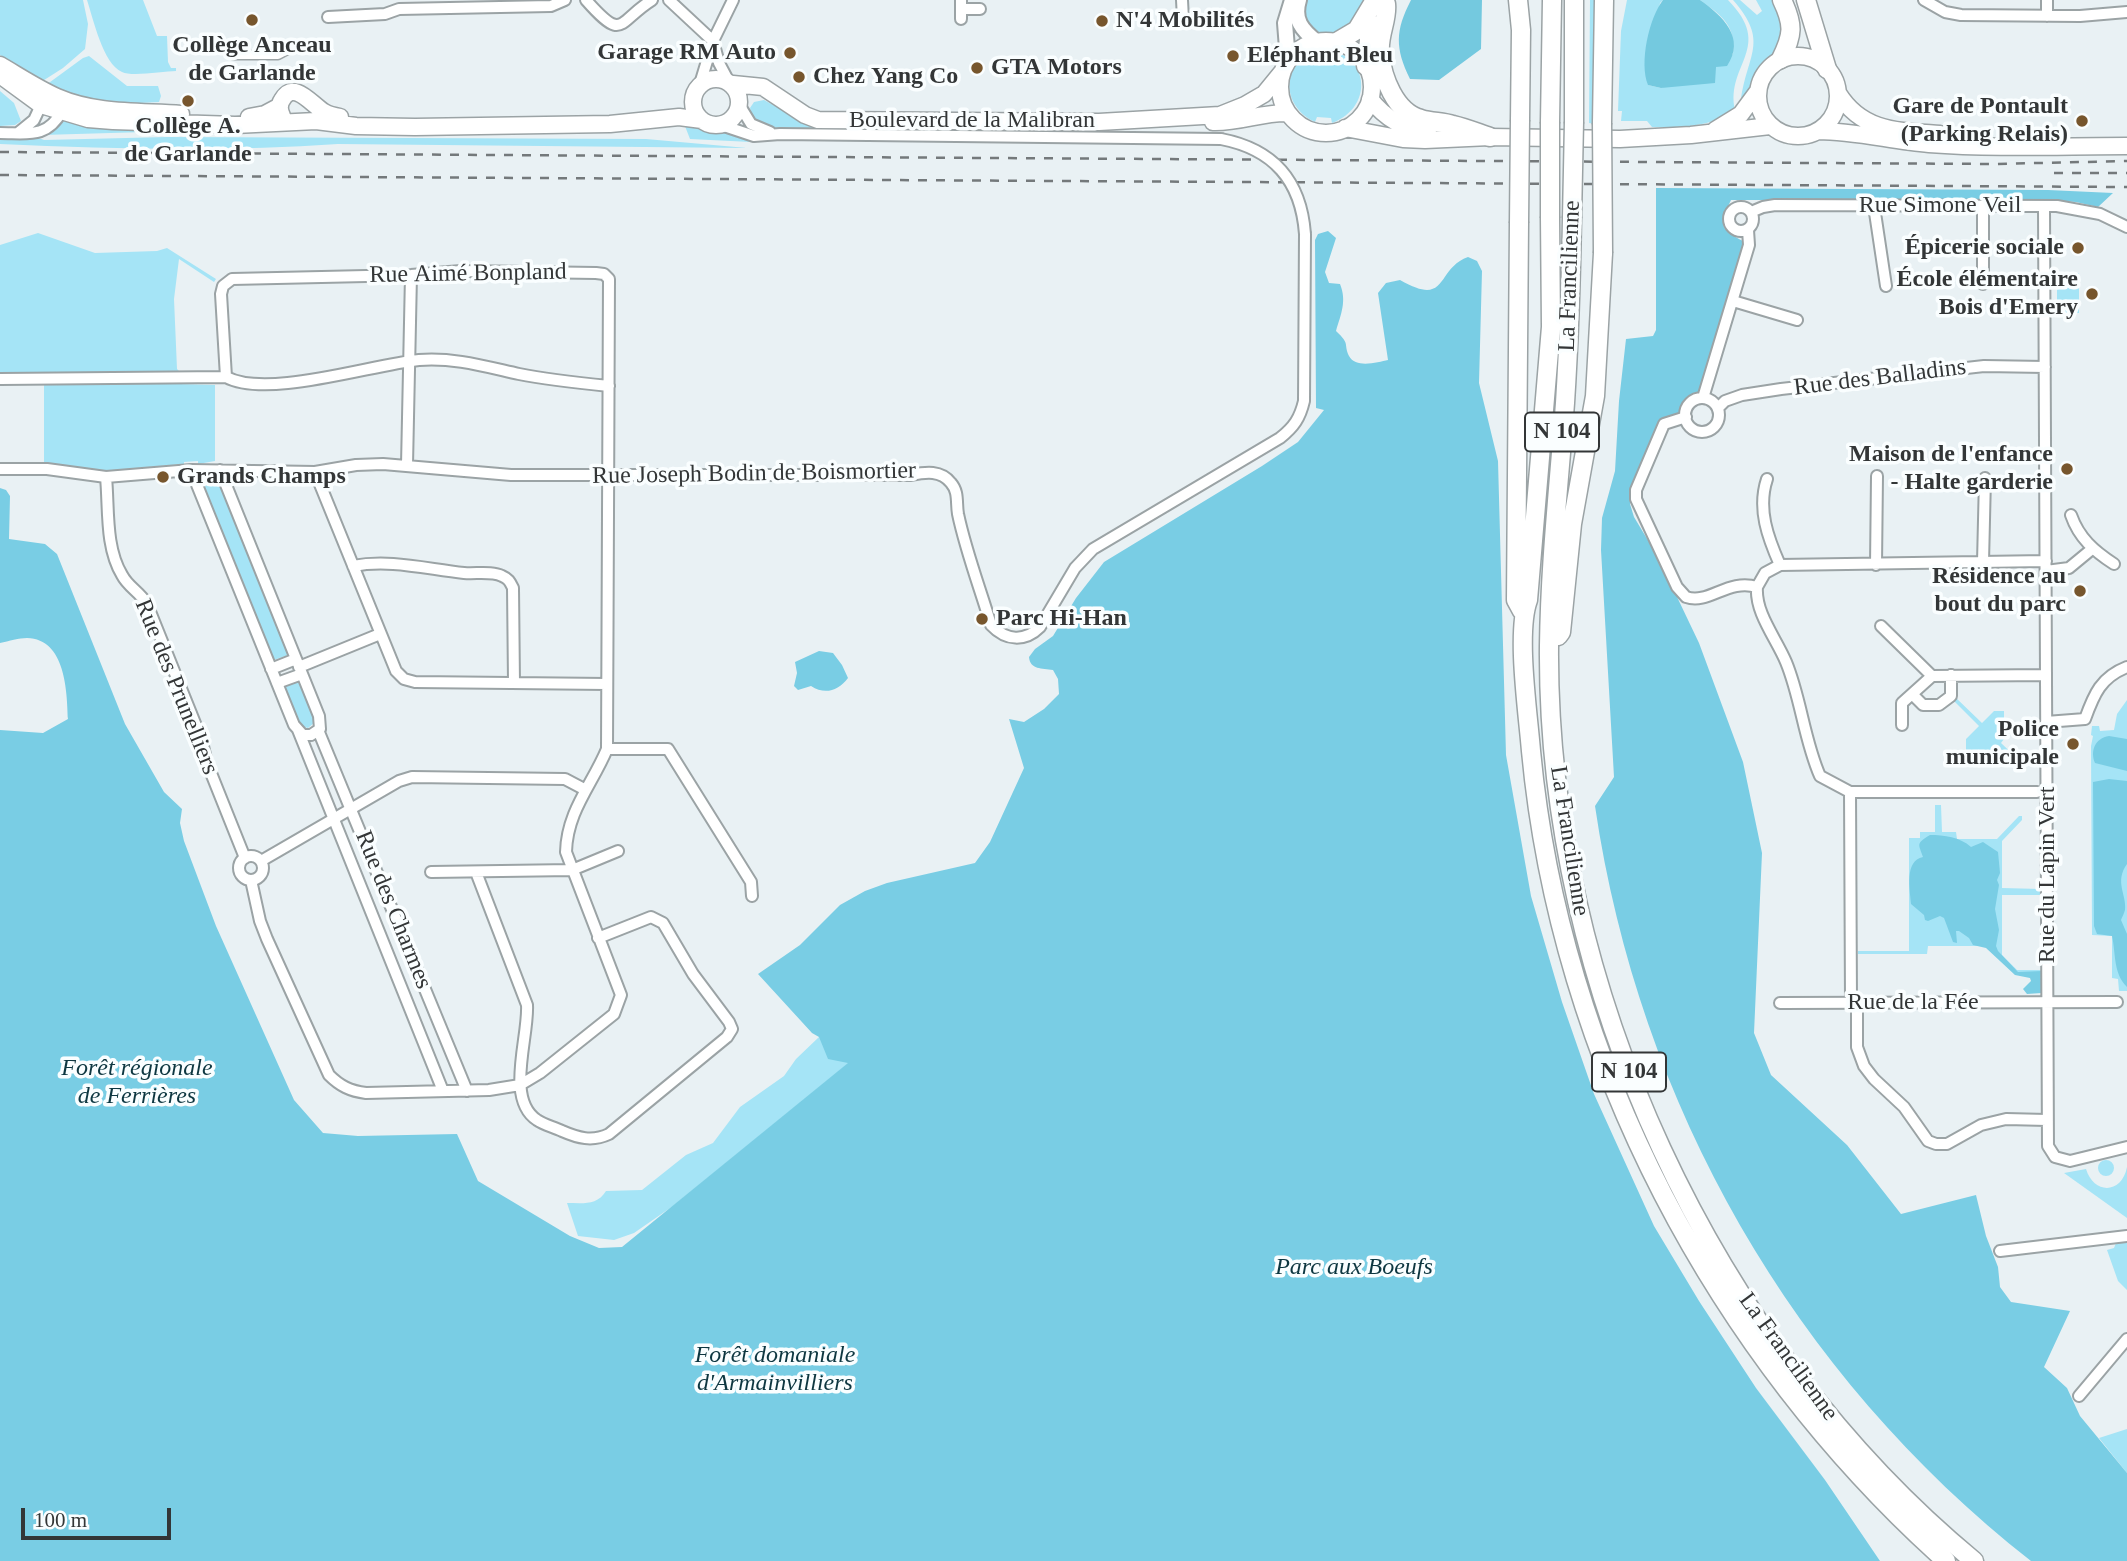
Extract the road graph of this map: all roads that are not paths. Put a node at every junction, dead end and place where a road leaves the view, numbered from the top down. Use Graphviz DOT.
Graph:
graph roads {
  1 [pos="565,0"];
  2 [pos="586,0"];
  3 [pos="652,0"];
  4 [pos="669,0"];
  5 [pos="733,0"];
  6 [pos="1292,0"];
  7 [pos="1299,0"];
  8 [pos="1518,0"];
  9 [pos="1525,0"];
  10 [pos="1552,0"];
  11 [pos="1574,0"];
  12 [pos="1604,0"];
  13 [pos="1783,0"];
  14 [pos="1806,0"];
  15 [pos="1924,0"];
  16 [pos="2047,0"];
  17 [pos="2099,0"];
  18 [pos="1182,1"];
  19 [pos="1383,1"];
  20 [pos="1169,3"];
  21 [pos="961,9"];
  22 [pos="980,9"];
  23 [pos="2100,12"];
  24 [pos="2127,12"];
  25 [pos="2047,16"];
  26 [pos="328,17"];
  27 [pos="1183,19"];
  28 [pos="1521,30"];
  29 [pos="713,41"];
  30 [pos="1317,43"];
  31 [pos="1335,43"];
  32 [pos="307,46"];
  33 [pos="233,55"];
  34 [pos="1781,59"];
  35 [pos="0,65"];
  36 [pos="1366,66"];
  37 [pos="1285,67"];
  38 [pos="1827,69"];
  39 [pos="0,75"];
  40 [pos="730,82"];
  41 [pos="697,89"];
  42 [pos="1758,91"];
  43 [pos="1838,93"];
  44 [pos="1370,99"];
  45 [pos="309,101"];
  46 [pos="741,103"];
  47 [pos="786,103"];
  48 [pos="61,104"];
  49 [pos="41,105"];
  50 [pos="1288,113"];
  51 [pos="289,116"];
  52 [pos="648,119"];
  53 [pos="1162,119"];
  54 [pos="702,120"];
  55 [pos="499,125"];
  56 [pos="721,125"];
  57 [pos="1770,125"];
  58 [pos="1345,128"];
  59 [pos="1818,131"];
  60 [pos="1713,132"];
  61 [pos="0,133"];
  62 [pos="18,133"];
  63 [pos="780,134"];
  64 [pos="1490,138"];
  65 [pos="2122,146"];
  66 [pos="1874,206"];
  67 [pos="2044,206"];
  68 [pos="1983,207"];
  69 [pos="1751,212"];
  70 [pos="2127,227"];
  71 [pos="1748,230"];
  72 [pos="411,275"];
  73 [pos="1983,284"];
  74 [pos="1886,286"];
  75 [pos="1733,300"];
  76 [pos="1797,320"];
  77 [pos="410,362"];
  78 [pos="2045,367"];
  79 [pos="226,377"];
  80 [pos="0,379"];
  81 [pos="609,386"];
  82 [pos="1703,398"];
  83 [pos="1718,408"];
  84 [pos="1686,417"];
  85 [pos="407,465"];
  86 [pos="0,469"];
  87 [pos="191,470"];
  88 [pos="220,470"];
  89 [pos="315,472"];
  90 [pos="607,476"];
  91 [pos="1877,476"];
  92 [pos="106,477"];
  93 [pos="1985,478"];
  94 [pos="1767,479"];
  95 [pos="2071,515"];
  96 [pos="2092,549"];
  97 [pos="1983,562"];
  98 [pos="2114,564"];
  99 [pos="1780,565"];
  100 [pos="1876,565"];
  101 [pos="353,566"];
  102 [pos="2046,566"];
  103 [pos="1757,587"];
  104 [pos="1523,614"];
  105 [pos="1881,626"];
  106 [pos="380,634"];
  107 [pos="1549,646"];
  108 [pos="299,667"];
  109 [pos="2127,667"];
  110 [pos="271,669"];
  111 [pos="1951,675"];
  112 [pos="2046,675"];
  113 [pos="1932,676"];
  114 [pos="514,682"];
  115 [pos="277,683"];
  116 [pos="607,684"];
  117 [pos="1912,694"];
  118 [pos="2046,722"];
  119 [pos="1902,725"];
  120 [pos="298,729"];
  121 [pos="318,730"];
  122 [pos="607,749"];
  123 [pos="2049,784"];
  124 [pos="584,789"];
  125 [pos="1850,792"];
  126 [pos="2037,792"];
  127 [pos="2049,799"];
  128 [pos="351,808"];
  129 [pos="333,818"];
  130 [pos="618,851"];
  131 [pos="245,858"];
  132 [pos="261,861"];
  133 [pos="572,870"];
  134 [pos="431,872"];
  135 [pos="476,872"];
  136 [pos="251,880"];
  137 [pos="752,896"];
  138 [pos="598,938"];
  139 [pos="1854,1002"];
  140 [pos="2047,1002"];
  141 [pos="2117,1002"];
  142 [pos="1780,1003"];
  143 [pos="520,1085"];
  144 [pos="443,1091"];
  145 [pos="467,1091"];
  146 [pos="2048,1120"];
  147 [pos="2127,1147"];
  148 [pos="2127,1236"];
  149 [pos="2000,1251"];
  150 [pos="2127,1339"];
  151 [pos="2079,1396"];
  152 [pos="1946,1561"];
  153 [pos="1974,1561"];
  1 -- 26 [label="street"];
  2 -- 3 [label="street"];
  4 -- 29 [label="street"];
  5 -- 29 [label="street"];
  6 -- 37 [label="street"];
  7 -- 30 [label="street"];
  8 -- 28 [label="highway"];
  9 -- 28 [label="highway"];
  10 -- 104 [label="highway, La Francilienne / N 104, bridge"];
  11 -- 107 [label="highway, La Francilienne / N 104, bridge"];
  12 -- 107 [label="highway, bridge"];
  13 -- 34 [label="highway"];
  14 -- 38 [label="highway"];
  15 -- 25 [label="street"];
  16 -- 25 [label="street"];
  17 -- 23 [label="street"];
  18 -- 20 [label="street"];
  18 -- 27 [label="street"];
  19 -- 31 [label="highway"];
  19 -- 36 [label="highway"];
  19 -- 64 [label="highway"];
  21 -- 22 [label="street"];
  23 -- 24 [label="street"];
  23 -- 25 [label="street"];
  28 -- 104 [label="highway, bridge"];
  29 -- 40 [label="street"];
  29 -- 41 [label="street"];
  30 -- 31 [label="main road"];
  30 -- 37 [label="main road"];
  31 -- 36 [label="main road"];
  32 -- 33 [label="street"];
  34 -- 38 [label="main road"];
  34 -- 42 [label="main road"];
  35 -- 48 [label="main road"];
  36 -- 44 [label="main road"];
  37 -- 50 [label="main road"];
  37 -- 53 [label="main road, Boulevard de la Malibran"];
  38 -- 43 [label="main road"];
  39 -- 49 [label="main road"];
  40 -- 41 [label="main road"];
  40 -- 46 [label="main road"];
  40 -- 47 [label="main road, Boulevard de la Malibran"];
  41 -- 52 [label="main road"];
  41 -- 54 [label="main road"];
  42 -- 57 [label="main road"];
  42 -- 60 [label="main road"];
  43 -- 59 [label="main road"];
  43 -- 65 [label="main road"];
  44 -- 58 [label="main road"];
  44 -- 64 [label="main road"];
  45 -- 51 [label="main road"];
  45 -- 51 [label="main road"];
  45 -- 55 [label="main road"];
  46 -- 47 [label="main road, Boulevard de la Malibran"];
  46 -- 56 [label="main road"];
  46 -- 63 [label="street, Rue Joseph Bodin de Boismortier"];
  47 -- 53 [label="main road, Boulevard de la Malibran"];
  48 -- 49 [label="main road"];
  48 -- 51 [label="main road"];
  48 -- 51 [label="main road"];
  48 -- 62 [label="street"];
  49 -- 62 [label="street"];
  50 -- 53 [label="main road, Boulevard de la Malibran"];
  50 -- 58 [label="main road"];
  51 -- 55 [label="main road"];
  52 -- 54 [label="main road"];
  52 -- 55 [label="main road"];
  54 -- 56 [label="main road"];
  56 -- 63 [label="street, Rue Joseph Bodin de Boismortier"];
  57 -- 59 [label="main road"];
  57 -- 60 [label="main road"];
  58 -- 64 [label="main road"];
  59 -- 65 [label="main road"];
  60 -- 64 [label="main road"];
  61 -- 62 [label="street"];
  63 -- 90 [label="street, Rue Joseph Bodin de Boismortier, bridge"];
  66 -- 68 [label="street, Rue Simone Veil"];
  66 -- 69 [label="street, Rue Simone Veil"];
  66 -- 74 [label="street"];
  67 -- 68 [label="street, Rue Simone Veil"];
  67 -- 70 [label="street, Rue Simone Veil"];
  67 -- 78 [label="street, Rue du Lapin Vert"];
  68 -- 73 [label="street"];
  69 -- 71 [label="street"];
  69 -- 71 [label="street"];
  71 -- 75 [label="street"];
  72 -- 77 [label="street"];
  72 -- 79 [label="street, Rue Aimé Bonpland"];
  72 -- 81 [label="street, Rue Aimé Bonpland"];
  75 -- 76 [label="street"];
  75 -- 82 [label="street"];
  77 -- 79 [label="street"];
  77 -- 81 [label="street"];
  77 -- 85 [label="street"];
  78 -- 83 [label="street, Rue des Balladins"];
  78 -- 102 [label="street, Rue du Lapin Vert"];
  79 -- 80 [label="street"];
  81 -- 90 [label="street, Rue Aimé Bonpland"];
  82 -- 83 [label="street"];
  82 -- 84 [label="street"];
  83 -- 84 [label="street"];
  84 -- 103 [label="street"];
  85 -- 89 [label="street, Rue Joseph Bodin de Boismortier"];
  85 -- 90 [label="street, Rue Joseph Bodin de Boismortier"];
  86 -- 92 [label="street, Rue Joseph Bodin de Boismortier"];
  87 -- 88 [label="street, Rue Joseph Bodin de Boismortier"];
  87 -- 92 [label="street, Rue Joseph Bodin de Boismortier"];
  87 -- 110 [label="street, Rue des Charmes"];
  88 -- 89 [label="street, Rue Joseph Bodin de Boismortier"];
  88 -- 108 [label="street, Rue des Charmes"];
  89 -- 101 [label="street"];
  90 -- 116 [label="street, Rue Aimé Bonpland"];
  91 -- 100 [label="street"];
  92 -- 131 [label="street, Rue des Prunelliers"];
  93 -- 97 [label="street"];
  94 -- 99 [label="street"];
  95 -- 96 [label="street"];
  96 -- 98 [label="street"];
  96 -- 102 [label="street"];
  97 -- 100 [label="street"];
  97 -- 102 [label="street"];
  99 -- 100 [label="street"];
  99 -- 103 [label="street"];
  101 -- 106 [label="street"];
  101 -- 114 [label="street"];
  102 -- 112 [label="street, Rue du Lapin Vert"];
  103 -- 125 [label="street"];
  104 -- 152 [label="highway, La Francilienne / N 104"];
  105 -- 113 [label="street"];
  106 -- 108 [label="street"];
  106 -- 114 [label="street"];
  107 -- 153 [label="highway, La Francilienne / N 104"];
  108 -- 110 [label="street"];
  108 -- 115 [label="street"];
  108 -- 121 [label="street, Rue des Charmes"];
  109 -- 118 [label="street"];
  110 -- 115 [label="street, Rue des Charmes"];
  111 -- 112 [label="street"];
  111 -- 113 [label="street"];
  111 -- 117 [label="street"];
  112 -- 118 [label="street, Rue du Lapin Vert"];
  113 -- 117 [label="street"];
  114 -- 116 [label="street"];
  115 -- 120 [label="street, Rue des Charmes"];
  116 -- 122 [label="street, Rue Aimé Bonpland"];
  117 -- 119 [label="street"];
  118 -- 123 [label="street, Rue du Lapin Vert"];
  120 -- 121 [label="street"];
  120 -- 129 [label="street, Rue des Charmes"];
  121 -- 128 [label="street, Rue des Charmes"];
  122 -- 124 [label="street"];
  122 -- 137 [label="street"];
  123 -- 126 [label="street"];
  123 -- 127 [label="street, Rue du Lapin Vert"];
  124 -- 128 [label="street"];
  124 -- 133 [label="street"];
  125 -- 126 [label="street"];
  125 -- 139 [label="street"];
  126 -- 127 [label="street"];
  127 -- 140 [label="street, Rue du Lapin Vert"];
  128 -- 129 [label="street"];
  128 -- 145 [label="street, Rue des Charmes"];
  129 -- 132 [label="street"];
  129 -- 144 [label="street, Rue des Charmes"];
  130 -- 133 [label="street"];
  131 -- 132 [label="street"];
  131 -- 136 [label="street"];
  132 -- 136 [label="street"];
  133 -- 135 [label="street"];
  133 -- 138 [label="street"];
  134 -- 135 [label="street"];
  135 -- 143 [label="street"];
  136 -- 144 [label="street"];
  138 -- 143 [label="street"];
  138 -- 143 [label="street"];
  139 -- 140 [label="street, Rue de la Fée"];
  139 -- 142 [label="street, Rue de la Fée"];
  139 -- 146 [label="street"];
  140 -- 141 [label="street, Rue de la Fée"];
  140 -- 146 [label="street, Rue du Lapin Vert"];
  143 -- 145 [label="street"];
  144 -- 145 [label="street"];
  146 -- 147 [label="street, Rue du Lapin Vert"];
  148 -- 149 [label="street"];
  150 -- 151 [label="street"];
}
